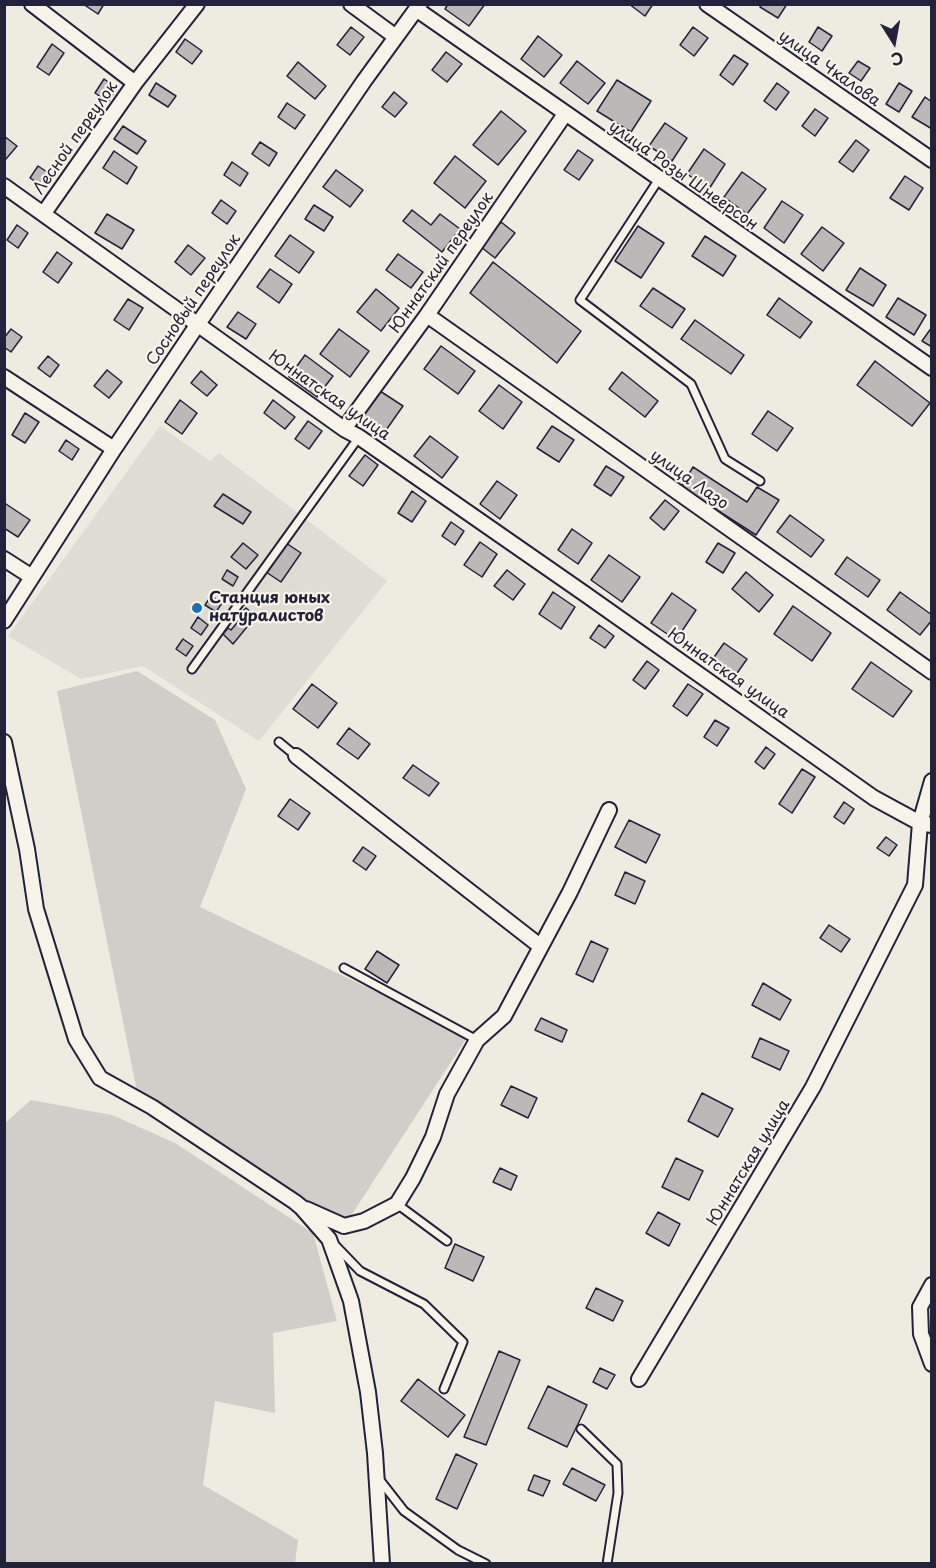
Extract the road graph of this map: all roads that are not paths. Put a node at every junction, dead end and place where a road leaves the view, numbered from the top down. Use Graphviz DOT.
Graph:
graph roads {
  1 [pos="32,4"];
  2 [pos="197,4"];
  3 [pos="351,4"];
  4 [pos="707,4"];
  5 [pos="418,7"];
  6 [pos="396,38"];
  7 [pos="135,83"];
  8 [pos="565,114"];
  9 [pos="932,160"];
  10 [pos="658,179"];
  11 [pos="4,186"];
  12 [pos="44,213"];
  13 [pos="427,315"];
  14 [pos="198,324"];
  15 [pos="932,368"];
  16 [pos="4,377"];
  17 [pos="344,429"];
  18 [pos="359,437"];
  19 [pos="114,448"];
  20 [pos="760,481"];
  21 [pos="4,559"];
  22 [pos="32,577"];
  23 [pos="4,621"];
  24 [pos="192,669"];
  25 [pos="932,672"];
  26 [pos="4,742"];
  27 [pos="279,742"];
  28 [pos="296,756"];
  29 [pos="932,781"];
  30 [pos="609,810"];
  31 [pos="926,824"];
  32 [pos="540,946"];
  33 [pos="344,968"];
  34 [pos="477,1040"];
  35 [pos="397,1204"];
  36 [pos="302,1207"];
  37 [pos="328,1239"];
  38 [pos="447,1241"];
  39 [pos="932,1285"];
  40 [pos="932,1364"];
  41 [pos="639,1379"];
  42 [pos="444,1389"];
  43 [pos="581,1429"];
  44 [pos="376,1475"];
  45 [pos="382,1563"];
  46 [pos="486,1563"];
  47 [pos="607,1563"];
  1 -- 7 [label="street, Лесной переулок"];
  2 -- 7 [label="street, Лесной переулок"];
  3 -- 6 [label="street"];
  4 -- 9 [label="street, улица Чкалова"];
  5 -- 6 [label="street, Сосновый переулок"];
  5 -- 8 [label="street, улица Розы Шнеерсон"];
  6 -- 14 [label="street, Сосновый переулок"];
  7 -- 12 [label="street, Лесной переулок"];
  8 -- 10 [label="street, улица Розы Шнеерсон"];
  8 -- 13 [label="street, Юннатский переулок"];
  10 -- 15 [label="street, улица Розы Шнеерсон"];
  10 -- 20 [label="lane"];
  11 -- 12 [label="street, Юннатская улица"];
  12 -- 14 [label="street, Юннатская улица"];
  13 -- 17 [label="street, Юннатский переулок"];
  13 -- 25 [label="street, улица Лазо"];
  14 -- 17 [label="street, Юннатская улица"];
  14 -- 19 [label="street, Сосновый переулок"];
  16 -- 19 [label="street"];
  17 -- 18 [label="street, Юннатская улица"];
  18 -- 24 [label="lane"];
  18 -- 31 [label="street, Юннатская улица"];
  19 -- 22 [label="street, Сосновый переулок"];
  21 -- 22 [label="street"];
  22 -- 23 [label="street, Сосновый переулок"];
  26 -- 36 [label="street"];
  27 -- 28 [label="lane"];
  28 -- 32 [label="street"];
  29 -- 31 [label="street"];
  30 -- 32 [label="street"];
  31 -- 41 [label="street, Юннатская улица"];
  32 -- 34 [label="street"];
  33 -- 34 [label="lane"];
  34 -- 35 [label="street"];
  35 -- 36 [label="street"];
  35 -- 38 [label="lane"];
  36 -- 37 [label="street"];
  37 -- 42 [label="lane"];
  37 -- 44 [label="street"];
  39 -- 40 [label="street"];
  43 -- 47 [label="lane"];
  44 -- 45 [label="street"];
  44 -- 46 [label="lane"];
}
